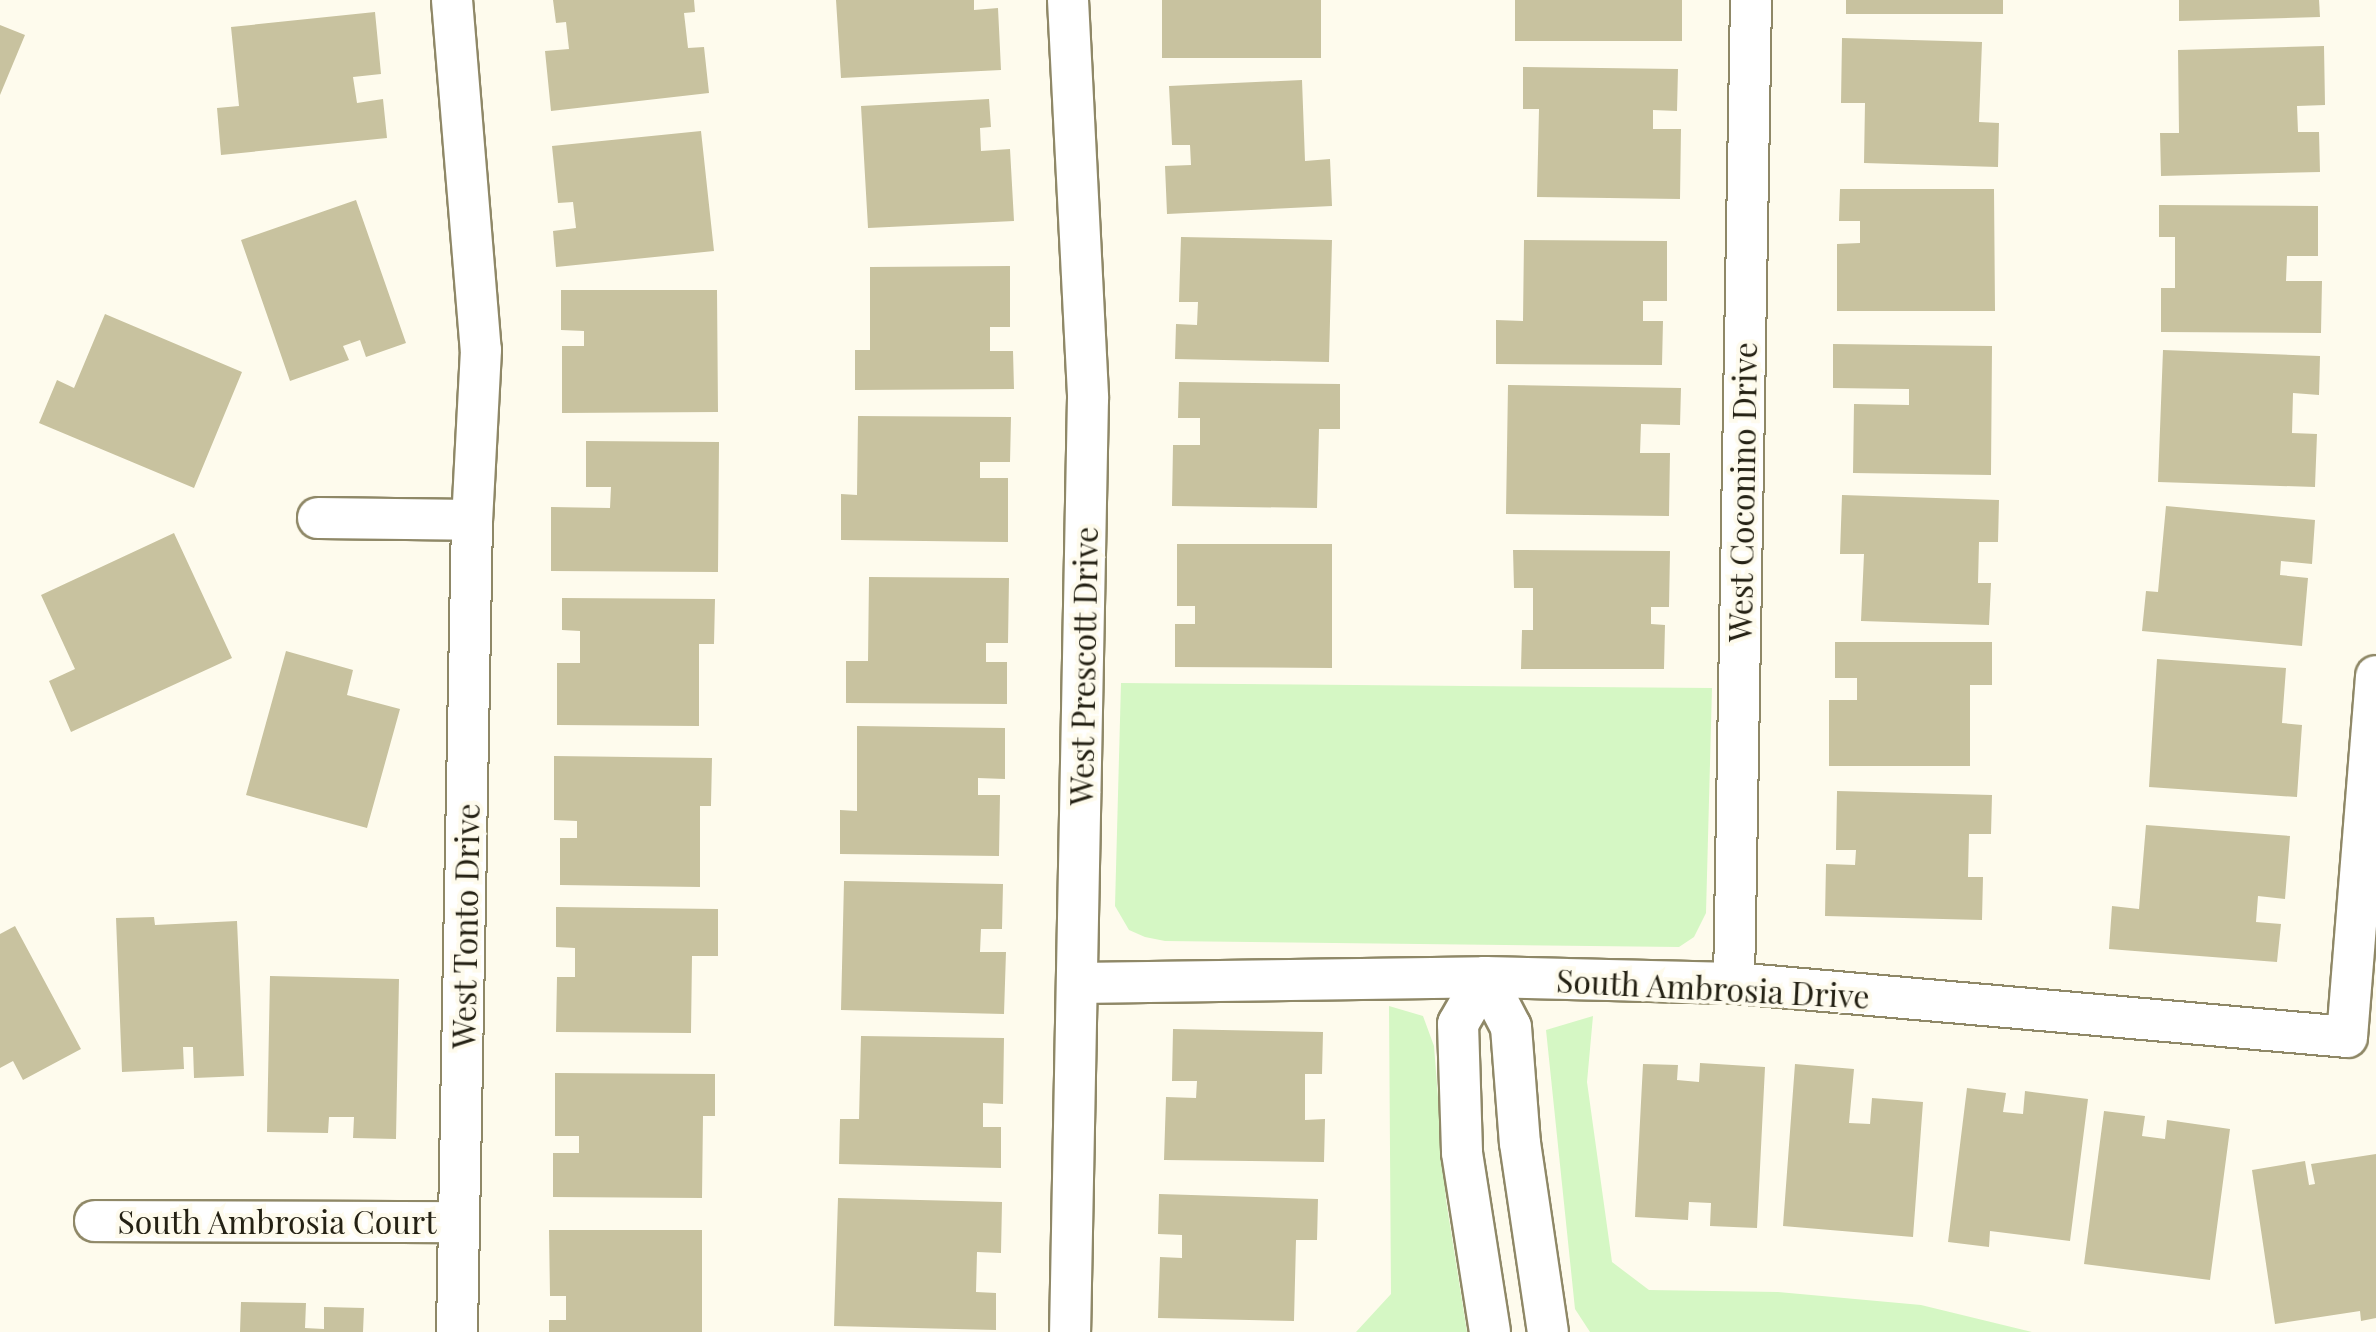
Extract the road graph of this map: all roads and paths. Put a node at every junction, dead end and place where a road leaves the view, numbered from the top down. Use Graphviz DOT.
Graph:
graph roads {
  1 [pos="452,0"];
  2 [pos="1068,0"];
  3 [pos="1751,0"];
  4 [pos="318,518"];
  5 [pos="472,520"];
  6 [pos="2376,676"];
  7 [pos="1485,977"];
  8 [pos="1078,983"];
  9 [pos="1734,983"];
  10 [pos="94,1221"];
  11 [pos="460,1222"];
  12 [pos="458,1332"];
  13 [pos="1070,1332"];
  14 [pos="1490,1332"];
  15 [pos="1548,1332"];
  1 -- 5 [label="street, West Tonto Drive"];
  2 -- 8 [label="street, West Prescott Drive"];
  3 -- 9 [label="street, West Coconino Drive"];
  4 -- 5 [label="street"];
  5 -- 11 [label="street, West Tonto Drive"];
  6 -- 9 [label="street, South Ambrosia Drive"];
  7 -- 8 [label="street, South Ambrosia Drive"];
  7 -- 9 [label="street, South Ambrosia Drive"];
  7 -- 14 [label="street"];
  7 -- 15 [label="street"];
  8 -- 13 [label="street, West Prescott Drive"];
  10 -- 11 [label="street, South Ambrosia Court"];
  11 -- 12 [label="street, West Tonto Drive"];
}
